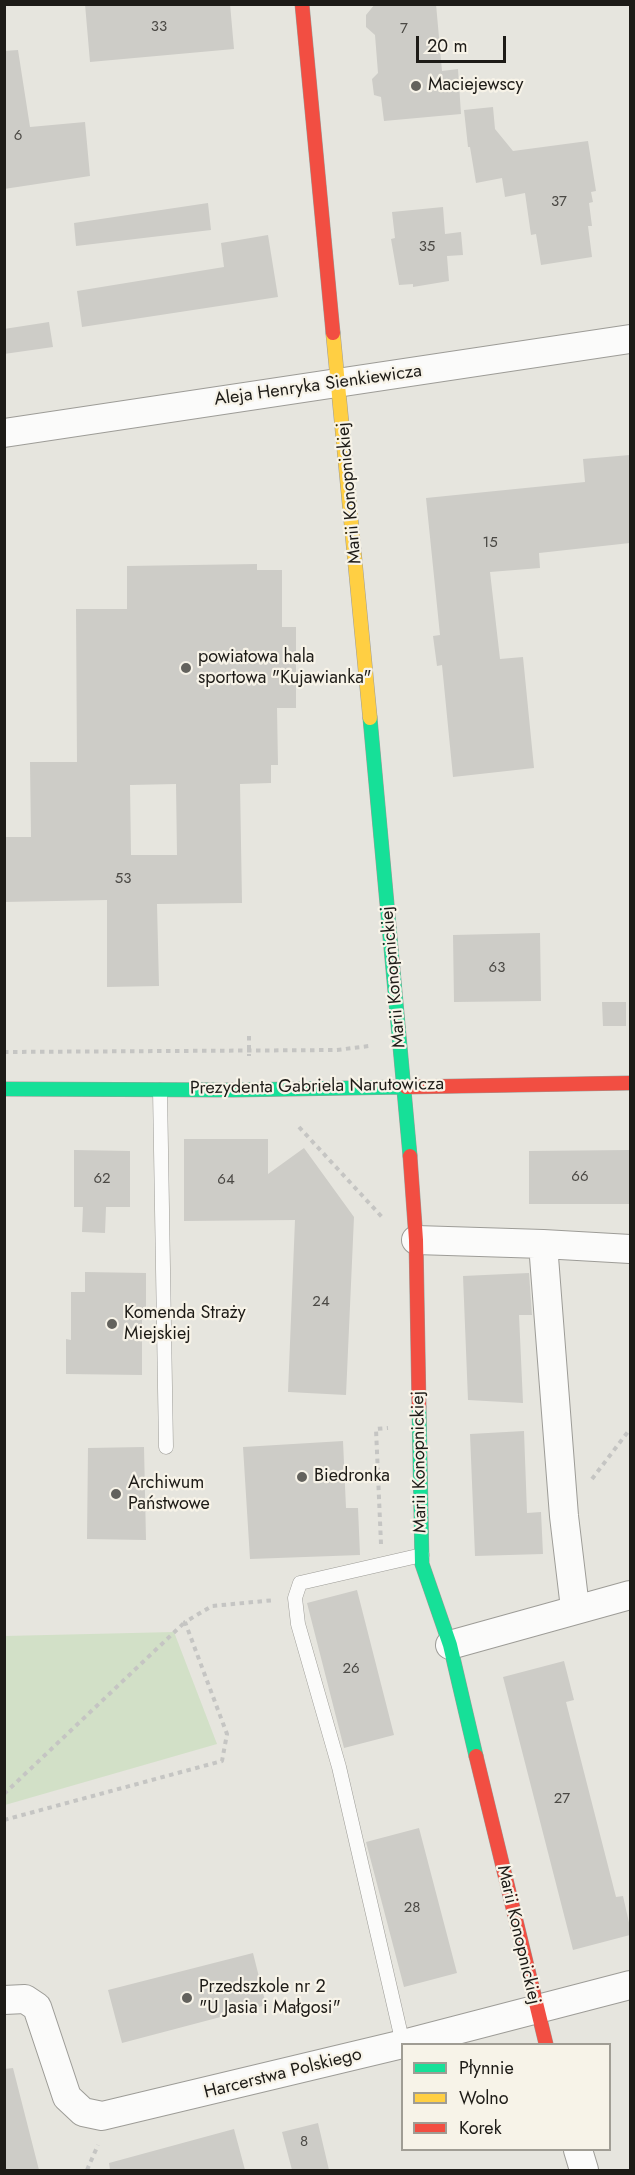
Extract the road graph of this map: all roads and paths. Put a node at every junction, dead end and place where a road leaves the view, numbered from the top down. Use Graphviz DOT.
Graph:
graph roads {
  1 [pos="302,4"];
  2 [pos="630,339"];
  3 [pos="339,383"];
  4 [pos="4,433"];
  5 [pos="249,1036"];
  6 [pos="401,1044"];
  7 [pos="4,1052"];
  8 [pos="249,1053"];
  9 [pos="630,1083"];
  10 [pos="403,1085"];
  11 [pos="4,1089"];
  12 [pos="160,1090"];
  13 [pos="299,1127"];
  14 [pos="386,1222"];
  15 [pos="416,1240"];
  16 [pos="543,1244"];
  17 [pos="630,1249"];
  18 [pos="630,1429"];
  19 [pos="166,1447"];
  20 [pos="564,1516"];
  21 [pos="422,1555"];
  22 [pos="630,1595"];
  23 [pos="295,1598"];
  24 [pos="575,1608"];
  25 [pos="185,1622"];
  26 [pos="450,1645"];
  27 [pos="4,1794"];
  28 [pos="4,1820"];
  29 [pos="630,1985"];
  30 [pos="4,2000"];
  31 [pos="536,2011"];
  32 [pos="403,2043"];
  33 [pos="407,2043"];
  34 [pos="546,2043"];
  35 [pos="401,2044"];
  36 [pos="578,2151"];
  37 [pos="584,2170"];
  1 -- 3 [label="street, Marii Konopnickiej"];
  2 -- 3 [label="street, Aleja Henryka Sienkiewicza"];
  3 -- 4 [label="street, Aleja Henryka Sienkiewicza"];
  3 -- 6 [label="street, Marii Konopnickiej"];
  5 -- 8 [label="path"];
  6 -- 8 [label="path"];
  6 -- 10 [label="street, Marii Konopnickiej"];
  7 -- 8 [label="path"];
  9 -- 10 [label="street, Prezydenta Gabriela Narutowicza"];
  10 -- 12 [label="street, Prezydenta Gabriela Narutowicza"];
  10 -- 15 [label="street, Marii Konopnickiej"];
  11 -- 12 [label="street, Prezydenta Gabriela Narutowicza"];
  12 -- 19 [label="lane"];
  13 -- 14 [label="path"];
  15 -- 16 [label="street"];
  15 -- 21 [label="street, Marii Konopnickiej"];
  16 -- 17 [label="street"];
  16 -- 20 [label="street"];
  18 -- 20 [label="path"];
  20 -- 24 [label="street"];
  21 -- 23 [label="lane"];
  21 -- 26 [label="street, Marii Konopnickiej"];
  22 -- 24 [label="street"];
  23 -- 25 [label="path"];
  23 -- 32 [label="lane"];
  24 -- 26 [label="street"];
  25 -- 27 [label="path"];
  25 -- 28 [label="path"];
  26 -- 31 [label="street, Marii Konopnickiej"];
  29 -- 31 [label="street, Harcerstwa Polskiego"];
  30 -- 35 [label="street, Harcerstwa Polskiego"];
  31 -- 33 [label="street, Harcerstwa Polskiego"];
  31 -- 34 [label="street, Marii Konopnickiej"];
  36 -- 37 [label="street"];
}
